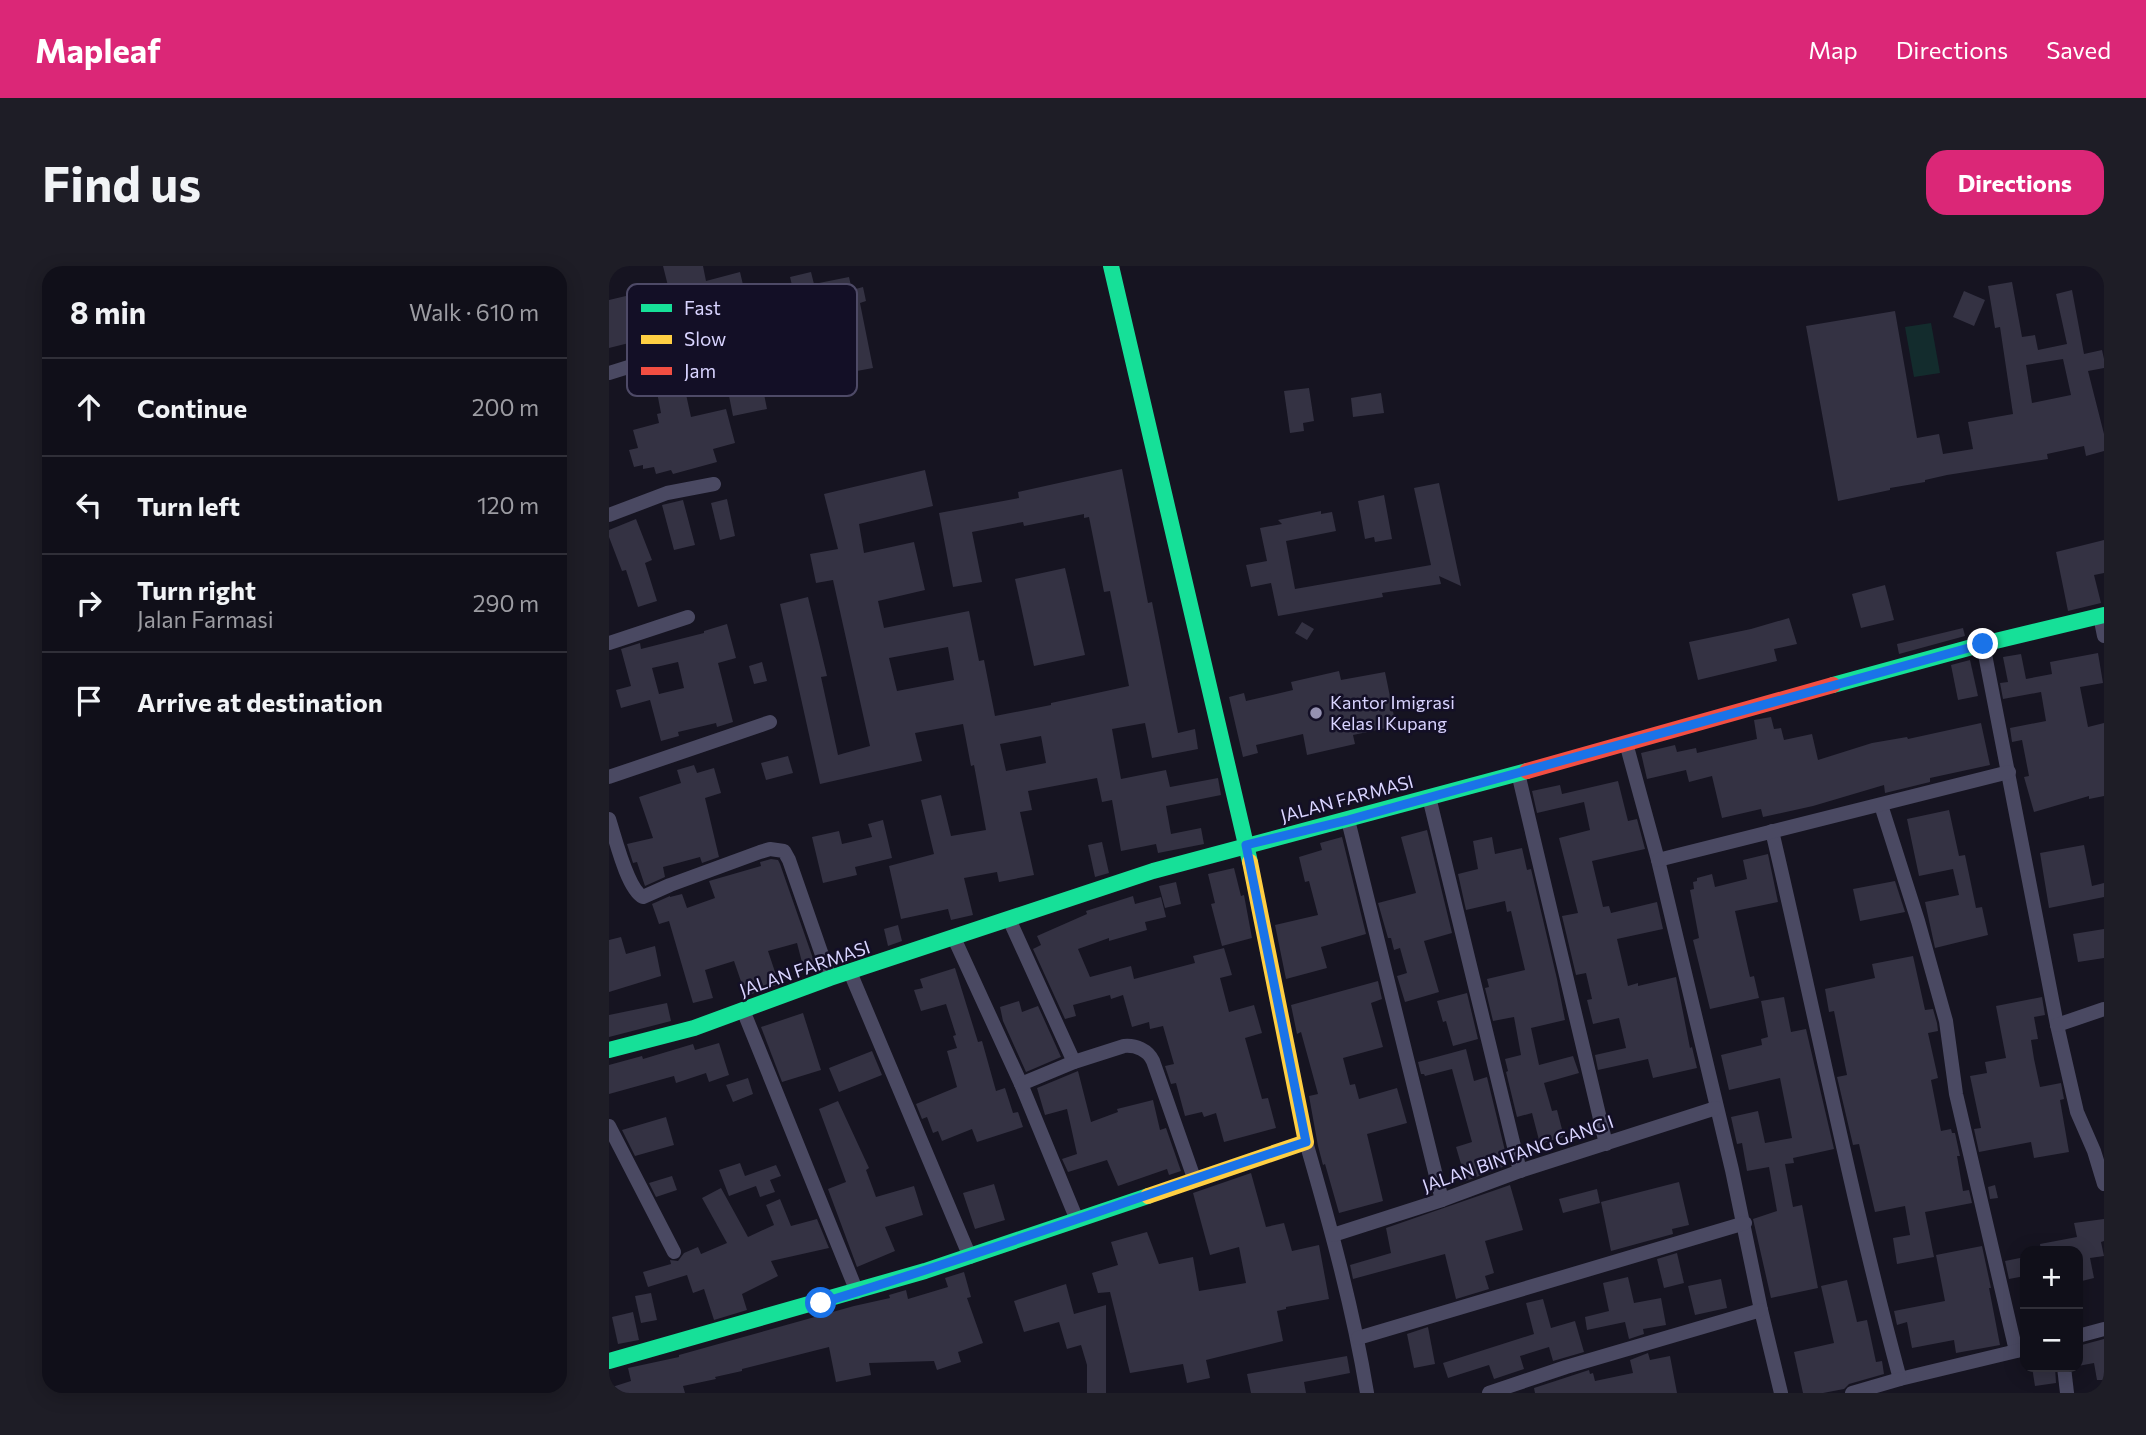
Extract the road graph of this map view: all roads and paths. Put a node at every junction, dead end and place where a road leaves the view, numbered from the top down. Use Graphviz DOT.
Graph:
graph roads {
  1 [pos="1111,266"];
  2 [pos="627,367"];
  3 [pos="609,373"];
  4 [pos="714,484"];
  5 [pos="609,515"];
  6 [pos="2102,616"];
  7 [pos="688,617"];
  8 [pos="2104,636"];
  9 [pos="609,643"];
  10 [pos="1983,644"];
  11 [pos="770,722"];
  12 [pos="1626,743"];
  13 [pos="2009,772"];
  14 [pos="1518,773"];
  15 [pos="609,777"];
  16 [pos="1429,797"];
  17 [pos="1881,805"];
  18 [pos="609,819"];
  19 [pos="1348,820"];
  20 [pos="1772,831"];
  21 [pos="1246,845"];
  22 [pos="1658,860"];
  23 [pos="1009,919"];
  24 [pos="954,939"];
  25 [pos="850,972"];
  26 [pos="830,978"];
  27 [pos="2104,1009"];
  28 [pos="743,1010"];
  29 [pos="2057,1025"];
  30 [pos="609,1050"];
  31 [pos="1074,1062"];
  32 [pos="1021,1084"];
  33 [pos="1716,1108"];
  34 [pos="609,1126"];
  35 [pos="1306,1142"];
  36 [pos="1606,1144"];
  37 [pos="1520,1171"];
  38 [pos="1194,1178"];
  39 [pos="2104,1184"];
  40 [pos="1442,1200"];
  41 [pos="1077,1220"];
  42 [pos="1745,1223"];
  43 [pos="1333,1235"];
  44 [pos="674,1252"];
  45 [pos="970,1257"];
  46 [pos="857,1292"];
  47 [pos="1761,1311"];
  48 [pos="2104,1329"];
  49 [pos="2083,1335"];
  50 [pos="1358,1338"];
  51 [pos="2020,1346"];
  52 [pos="2020,1350"];
  53 [pos="609,1361"];
  54 [pos="2065,1372"];
  55 [pos="1900,1379"];
  56 [pos="1367,1393"];
  57 [pos="1489,1393"];
  58 [pos="1781,1393"];
  59 [pos="1852,1393"];
  60 [pos="2067,1393"];
  1 -- 21 [label="street"];
  2 -- 3 [label="street"];
  4 -- 5 [label="street"];
  6 -- 8 [label="street"];
  6 -- 10 [label="street, JALAN FARMASI"];
  7 -- 9 [label="street"];
  10 -- 12 [label="street, JALAN FARMASI"];
  10 -- 13 [label="street"];
  11 -- 15 [label="street"];
  12 -- 14 [label="street, JALAN FARMASI"];
  12 -- 22 [label="street"];
  13 -- 17 [label="street"];
  13 -- 29 [label="street"];
  14 -- 16 [label="street, JALAN FARMASI"];
  14 -- 36 [label="street"];
  16 -- 19 [label="street, JALAN FARMASI"];
  16 -- 37 [label="street"];
  17 -- 20 [label="street"];
  17 -- 51 [label="street"];
  18 -- 26 [label="street"];
  19 -- 21 [label="street, JALAN FARMASI"];
  19 -- 40 [label="street"];
  20 -- 22 [label="street"];
  20 -- 55 [label="street"];
  21 -- 23 [label="street, JALAN FARMASI"];
  21 -- 35 [label="street"];
  22 -- 33 [label="street"];
  23 -- 24 [label="street, JALAN FARMASI"];
  23 -- 31 [label="street"];
  24 -- 25 [label="street, JALAN FARMASI"];
  24 -- 32 [label="street"];
  25 -- 26 [label="street, JALAN FARMASI"];
  25 -- 45 [label="street"];
  26 -- 28 [label="street, JALAN FARMASI"];
  27 -- 29 [label="street"];
  28 -- 30 [label="street, JALAN FARMASI"];
  28 -- 46 [label="street"];
  29 -- 39 [label="street"];
  31 -- 32 [label="street"];
  31 -- 38 [label="street"];
  32 -- 41 [label="street"];
  33 -- 36 [label="street, JALAN BINTANG GANG I"];
  33 -- 42 [label="street"];
  34 -- 44 [label="street"];
  35 -- 38 [label="street"];
  35 -- 43 [label="street"];
  36 -- 37 [label="street, JALAN BINTANG GANG I"];
  37 -- 40 [label="street, JALAN BINTANG GANG I"];
  38 -- 41 [label="street"];
  40 -- 43 [label="street, JALAN BINTANG GANG I"];
  41 -- 45 [label="street"];
  42 -- 47 [label="street"];
  42 -- 50 [label="street"];
  43 -- 50 [label="street"];
  45 -- 46 [label="street"];
  46 -- 53 [label="street"];
  47 -- 57 [label="street"];
  47 -- 58 [label="street"];
  48 -- 49 [label="street"];
  50 -- 56 [label="street"];
  52 -- 55 [label="street"];
  54 -- 60 [label="street"];
  55 -- 59 [label="street"];
}
